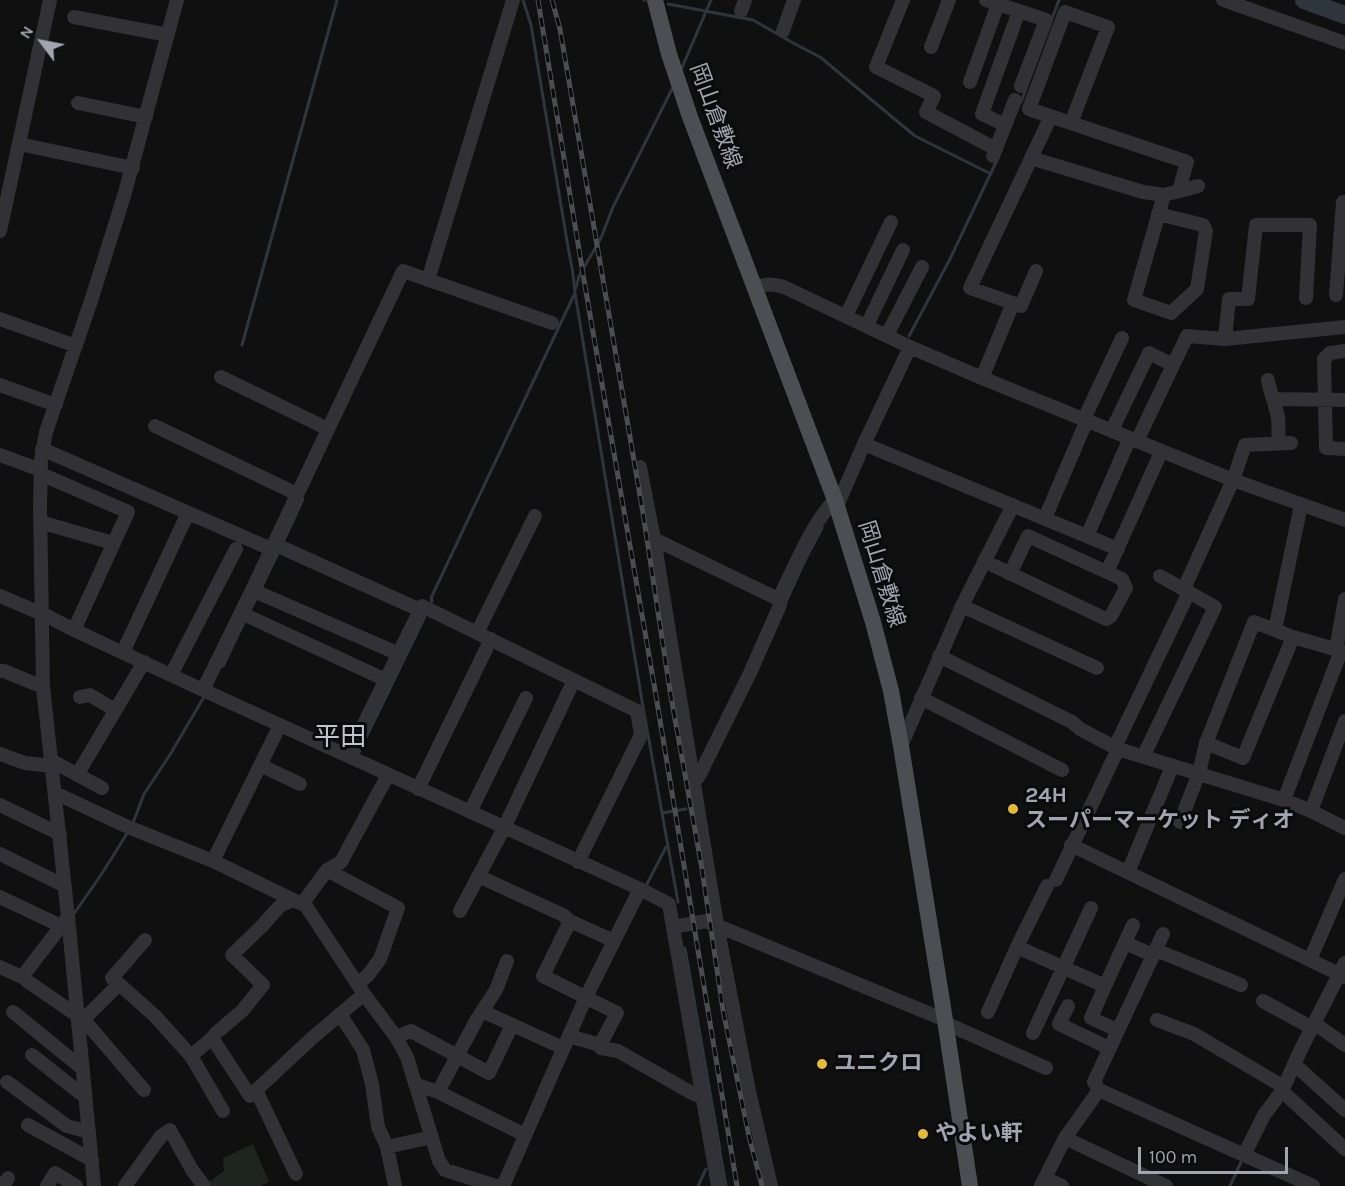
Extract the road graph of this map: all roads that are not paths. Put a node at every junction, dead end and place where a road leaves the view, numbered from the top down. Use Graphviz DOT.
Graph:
graph roads {
  1 [pos="50,0"];
  2 [pos="177,0"];
  3 [pos="513,0"];
  4 [pos="655,0"];
  5 [pos="794,0"];
  6 [pos="903,0"];
  7 [pos="949,0"];
  8 [pos="1223,0"];
  9 [pos="992,2"];
  10 [pos="1019,11"];
  11 [pos="74,17"];
  12 [pos="783,30"];
  13 [pos="168,35"];
  14 [pos="1345,43"];
  15 [pos="931,47"];
  16 [pos="970,82"];
  17 [pos="1021,86"];
  18 [pos="1015,100"];
  19 [pos="78,103"];
  20 [pos="1051,116"];
  21 [pos="146,117"];
  22 [pos="1071,123"];
  23 [pos="1005,125"];
  24 [pos="19,144"];
  25 [pos="1031,158"];
  26 [pos="133,168"];
  27 [pos="1198,186"];
  28 [pos="1179,191"];
  29 [pos="1164,195"];
  30 [pos="1345,202"];
  31 [pos="1158,214"];
  32 [pos="891,222"];
  33 [pos="0,231"];
  34 [pos="903,250"];
  35 [pos="922,267"];
  36 [pos="1342,269"];
  37 [pos="1036,271"];
  38 [pos="429,276"];
  39 [pos="755,288"];
  40 [pos="1336,295"];
  41 [pos="1306,298"];
  42 [pos="1012,303"];
  43 [pos="846,316"];
  44 [pos="0,318"];
  45 [pos="552,323"];
  46 [pos="867,325"];
  47 [pos="1345,327"];
  48 [pos="887,335"];
  49 [pos="1122,338"];
  50 [pos="1225,339"];
  51 [pos="76,346"];
  52 [pos="910,346"];
  53 [pos="1345,351"];
  54 [pos="1173,365"];
  55 [pos="221,377"];
  56 [pos="982,378"];
  57 [pos="1268,380"];
  58 [pos="0,385"];
  59 [pos="1273,399"];
  60 [pos="1325,400"];
  61 [pos="1345,400"];
  62 [pos="56,405"];
  63 [pos="1085,419"];
  64 [pos="155,426"];
  65 [pos="328,429"];
  66 [pos="1112,430"];
  67 [pos="1134,440"];
  68 [pos="864,444"];
  69 [pos="42,449"];
  70 [pos="1345,449"];
  71 [pos="1161,452"];
  72 [pos="0,455"];
  73 [pos="640,466"];
  74 [pos="41,472"];
  75 [pos="1233,480"];
  76 [pos="297,494"];
  77 [pos="836,503"];
  78 [pos="1013,505"];
  79 [pos="1301,505"];
  80 [pos="188,513"];
  81 [pos="535,516"];
  82 [pos="1045,518"];
  83 [pos="1345,520"];
  84 [pos="40,522"];
  85 [pos="1087,536"];
  86 [pos="654,539"];
  87 [pos="113,543"];
  88 [pos="276,547"];
  89 [pos="236,549"];
  90 [pos="1118,549"];
  91 [pos="984,561"];
  92 [pos="1107,572"];
  93 [pos="1010,574"];
  94 [pos="1160,576"];
  95 [pos="1188,587"];
  96 [pos="256,591"];
  97 [pos="0,596"];
  98 [pos="779,596"];
  99 [pos="1345,604"];
  100 [pos="962,606"];
  101 [pos="425,609"];
  102 [pos="40,613"];
  103 [pos="245,615"];
  104 [pos="74,630"];
  105 [pos="1275,630"];
  106 [pos="477,633"];
  107 [pos="1293,636"];
  108 [pos="490,639"];
  109 [pos="1341,651"];
  110 [pos="123,652"];
  111 [pos="399,654"];
  112 [pos="939,656"];
  113 [pos="144,662"];
  114 [pos="1096,668"];
  115 [pos="0,671"];
  116 [pos="171,675"];
  117 [pos="386,680"];
  118 [pos="574,680"];
  119 [pos="43,687"];
  120 [pos="203,690"];
  121 [pos="80,697"];
  122 [pos="526,698"];
  123 [pos="921,698"];
  124 [pos="115,710"];
  125 [pos="1345,722"];
  126 [pos="280,725"];
  127 [pos="1206,743"];
  128 [pos="901,746"];
  129 [pos="1116,748"];
  130 [pos="0,754"];
  131 [pos="348,756"];
  132 [pos="1143,757"];
  133 [pos="52,763"];
  134 [pos="260,765"];
  135 [pos="1172,767"];
  136 [pos="1062,770"];
  137 [pos="1199,773"];
  138 [pos="77,774"];
  139 [pos="388,775"];
  140 [pos="694,781"];
  141 [pos="300,784"];
  142 [pos="102,788"];
  143 [pos="418,789"];
  144 [pos="56,793"];
  145 [pos="1284,800"];
  146 [pos="0,805"];
  147 [pos="1311,811"];
  148 [pos="470,812"];
  149 [pos="1180,822"];
  150 [pos="1343,823"];
  151 [pos="504,828"];
  152 [pos="60,834"];
  153 [pos="1071,845"];
  154 [pos="0,854"];
  155 [pos="213,861"];
  156 [pos="579,862"];
  157 [pos="327,870"];
  158 [pos="1128,872"];
  159 [pos="478,876"];
  160 [pos="1345,879"];
  161 [pos="65,886"];
  162 [pos="643,890"];
  163 [pos="0,897"];
  164 [pos="298,902"];
  165 [pos="1091,908"];
  166 [pos="460,911"];
  167 [pos="570,921"];
  168 [pos="65,922"];
  169 [pos="717,925"];
  170 [pos="1133,925"];
  171 [pos="673,927"];
  172 [pos="1163,934"];
  173 [pos="146,940"];
  174 [pos="614,940"];
  175 [pos="1125,943"];
  176 [pos="1017,947"];
  177 [pos="1154,952"];
  178 [pos="1310,960"];
  179 [pos="507,961"];
  180 [pos="0,967"];
  181 [pos="1064,968"];
  182 [pos="1343,971"];
  183 [pos="27,981"];
  184 [pos="119,984"];
  185 [pos="1242,985"];
  186 [pos="1105,986"];
  187 [pos="361,989"];
  188 [pos="589,998"];
  189 [pos="1263,1001"];
  190 [pos="1068,1006"];
  191 [pos="482,1011"];
  192 [pos="13,1012"];
  193 [pos="988,1012"];
  194 [pos="340,1014"];
  195 [pos="1157,1020"];
  196 [pos="80,1021"];
  197 [pos="945,1021"];
  198 [pos="512,1025"];
  199 [pos="1313,1025"];
  200 [pos="1117,1030"];
  201 [pos="1033,1033"];
  202 [pos="396,1036"];
  203 [pos="212,1038"];
  204 [pos="569,1040"];
  205 [pos="600,1045"];
  206 [pos="1345,1045"];
  207 [pos="1109,1048"];
  208 [pos="32,1055"];
  209 [pos="191,1056"];
  210 [pos="458,1056"];
  211 [pos="1294,1064"];
  212 [pos="1046,1068"];
  213 [pos="83,1069"];
  214 [pos="7,1082"];
  215 [pos="415,1084"];
  216 [pos="1283,1089"];
  217 [pos="144,1090"];
  218 [pos="256,1090"];
  219 [pos="1099,1090"];
  220 [pos="438,1092"];
  221 [pos="702,1095"];
  222 [pos="86,1097"];
  223 [pos="1345,1110"];
  224 [pos="223,1111"];
  225 [pos="28,1125"];
  226 [pos="89,1132"];
  227 [pos="525,1135"];
  228 [pos="432,1137"];
  229 [pos="1065,1138"];
  230 [pos="387,1147"];
  231 [pos="1345,1149"];
  232 [pos="1244,1155"];
  233 [pos="92,1160"];
  234 [pos="296,1174"];
  235 [pos="1043,1182"];
  236 [pos="1147,1182"];
  237 [pos="47,1186"];
  238 [pos="76,1186"];
  239 [pos="94,1186"];
  240 [pos="125,1186"];
  241 [pos="204,1186"];
  242 [pos="395,1186"];
  243 [pos="496,1186"];
  244 [pos="503,1186"];
  245 [pos="718,1186"];
  246 [pos="771,1186"];
  247 [pos="970,1186"];
  248 [pos="1062,1186"];
  249 [pos="1166,1186"];
  250 [pos="1313,1186"];
  1 -- 24 [label="street"];
  2 -- 13 [label="street"];
  3 -- 38 [label="street"];
  4 -- 39 [label="main road, 岡山倉敷線"];
  5 -- 12 [label="street"];
  6 -- 23 [label="street"];
  7 -- 15 [label="street"];
  8 -- 14 [label="street"];
  9 -- 10 [label="street"];
  9 -- 16 [label="street"];
  10 -- 17 [label="street"];
  10 -- 23 [label="street"];
  11 -- 13 [label="street"];
  13 -- 21 [label="street"];
  18 -- 23 [label="street"];
  19 -- 21 [label="street"];
  20 -- 22 [label="street"];
  20 -- 22 [label="street"];
  20 -- 25 [label="street"];
  21 -- 26 [label="street"];
  22 -- 28 [label="street"];
  24 -- 26 [label="street"];
  24 -- 33 [label="street"];
  25 -- 29 [label="street"];
  25 -- 42 [label="street"];
  26 -- 51 [label="street"];
  27 -- 28 [label="street"];
  28 -- 29 [label="street"];
  29 -- 31 [label="street"];
  30 -- 36 [label="street"];
  31 -- 31 [label="street"];
  32 -- 43 [label="street"];
  34 -- 46 [label="street"];
  35 -- 48 [label="street"];
  36 -- 40 [label="street"];
  37 -- 42 [label="street"];
  38 -- 45 [label="street"];
  38 -- 65 [label="street"];
  39 -- 43 [label="street"];
  39 -- 77 [label="main road, 岡山倉敷線"];
  41 -- 50 [label="street"];
  42 -- 56 [label="street"];
  43 -- 46 [label="street"];
  44 -- 51 [label="street"];
  46 -- 48 [label="street"];
  47 -- 50 [label="street"];
  48 -- 52 [label="street"];
  49 -- 63 [label="street"];
  50 -- 54 [label="street"];
  51 -- 62 [label="street"];
  52 -- 56 [label="street"];
  52 -- 68 [label="street"];
  53 -- 60 [label="street"];
  54 -- 66 [label="street"];
  54 -- 67 [label="street"];
  55 -- 65 [label="street"];
  56 -- 63 [label="street"];
  57 -- 59 [label="street"];
  58 -- 62 [label="street"];
  59 -- 60 [label="street"];
  59 -- 75 [label="street"];
  60 -- 61 [label="street"];
  60 -- 70 [label="street"];
  62 -- 69 [label="street"];
  63 -- 66 [label="street"];
  63 -- 82 [label="street"];
  64 -- 76 [label="street"];
  65 -- 76 [label="street"];
  66 -- 67 [label="street"];
  67 -- 71 [label="street"];
  67 -- 85 [label="street"];
  68 -- 77 [label="street"];
  68 -- 78 [label="street"];
  69 -- 74 [label="street"];
  69 -- 80 [label="street"];
  71 -- 75 [label="street"];
  71 -- 90 [label="street"];
  72 -- 74 [label="street"];
  73 -- 86 [label="street"];
  74 -- 84 [label="street"];
  74 -- 87 [label="street"];
  75 -- 79 [label="street"];
  75 -- 95 [label="street"];
  76 -- 88 [label="street"];
  77 -- 98 [label="street"];
  77 -- 128 [label="main road, 岡山倉敷線"];
  78 -- 82 [label="street"];
  78 -- 91 [label="street"];
  79 -- 83 [label="street"];
  79 -- 105 [label="street"];
  80 -- 88 [label="street"];
  80 -- 110 [label="street"];
  81 -- 106 [label="street"];
  82 -- 85 [label="street"];
  84 -- 87 [label="street"];
  84 -- 102 [label="street"];
  85 -- 90 [label="street"];
  86 -- 98 [label="street"];
  86 -- 140 [label="street"];
  87 -- 104 [label="street"];
  88 -- 96 [label="street"];
  88 -- 101 [label="street"];
  89 -- 116 [label="street"];
  90 -- 92 [label="street"];
  91 -- 93 [label="street"];
  91 -- 100 [label="street"];
  92 -- 93 [label="street"];
  92 -- 93 [label="street"];
  94 -- 95 [label="street"];
  95 -- 129 [label="street"];
  95 -- 132 [label="street"];
  96 -- 103 [label="street"];
  96 -- 111 [label="street"];
  97 -- 102 [label="street"];
  98 -- 140 [label="street"];
  99 -- 109 [label="street"];
  100 -- 112 [label="street"];
  100 -- 114 [label="street"];
  101 -- 106 [label="street"];
  101 -- 111 [label="street"];
  102 -- 104 [label="street"];
  102 -- 119 [label="street"];
  103 -- 117 [label="street"];
  103 -- 120 [label="street"];
  104 -- 110 [label="street"];
  105 -- 107 [label="street"];
  105 -- 127 [label="street"];
  106 -- 108 [label="street"];
  107 -- 109 [label="street"];
  107 -- 127 [label="street"];
  108 -- 118 [label="street"];
  108 -- 143 [label="street"];
  109 -- 145 [label="street"];
  110 -- 113 [label="street"];
  111 -- 117 [label="street"];
  112 -- 123 [label="street"];
  112 -- 129 [label="street"];
  113 -- 116 [label="street"];
  113 -- 124 [label="street"];
  115 -- 119 [label="street"];
  116 -- 120 [label="street"];
  117 -- 131 [label="street"];
  118 -- 151 [label="street"];
  118 -- 156 [label="street"];
  119 -- 133 [label="street"];
  120 -- 126 [label="street"];
  121 -- 124 [label="street"];
  122 -- 148 [label="street"];
  123 -- 128 [label="street"];
  123 -- 136 [label="street"];
  124 -- 138 [label="street"];
  125 -- 147 [label="street"];
  126 -- 131 [label="street"];
  126 -- 134 [label="street"];
  127 -- 137 [label="street"];
  128 -- 197 [label="main road, 岡山倉敷線"];
  129 -- 132 [label="street"];
  129 -- 153 [label="street"];
  130 -- 133 [label="street"];
  131 -- 139 [label="street"];
  132 -- 135 [label="street"];
  133 -- 138 [label="street"];
  133 -- 144 [label="street"];
  134 -- 141 [label="street"];
  134 -- 155 [label="street"];
  135 -- 137 [label="street"];
  135 -- 158 [label="street"];
  137 -- 145 [label="street"];
  137 -- 149 [label="street"];
  138 -- 142 [label="street"];
  139 -- 143 [label="street"];
  139 -- 157 [label="street"];
  140 -- 169 [label="street"];
  143 -- 148 [label="street"];
  144 -- 152 [label="street"];
  144 -- 155 [label="street"];
  145 -- 147 [label="street"];
  146 -- 152 [label="street"];
  147 -- 150 [label="street"];
  148 -- 151 [label="street"];
  151 -- 156 [label="street"];
  151 -- 159 [label="street"];
  152 -- 161 [label="street"];
  153 -- 158 [label="street"];
  153 -- 176 [label="street"];
  154 -- 161 [label="street"];
  155 -- 164 [label="street"];
  156 -- 162 [label="street"];
  157 -- 164 [label="street"];
  157 -- 187 [label="street"];
  158 -- 178 [label="street"];
  159 -- 166 [label="street"];
  159 -- 167 [label="street"];
  160 -- 178 [label="street"];
  161 -- 168 [label="street"];
  162 -- 171 [label="street"];
  162 -- 174 [label="street"];
  163 -- 168 [label="street"];
  164 -- 187 [label="street"];
  164 -- 203 [label="street"];
  165 -- 181 [label="street"];
  167 -- 174 [label="street"];
  167 -- 188 [label="street"];
  168 -- 180 [label="street"];
  168 -- 196 [label="street"];
  169 -- 171 [label="street"];
  169 -- 197 [label="street"];
  169 -- 246 [label="street"];
  170 -- 175 [label="street"];
  171 -- 221 [label="street"];
  172 -- 177 [label="street"];
  173 -- 184 [label="street"];
  174 -- 188 [label="street"];
  175 -- 177 [label="street"];
  175 -- 186 [label="street"];
  176 -- 181 [label="street"];
  176 -- 193 [label="street"];
  177 -- 185 [label="street"];
  177 -- 200 [label="street"];
  178 -- 182 [label="street"];
  179 -- 191 [label="street"];
  181 -- 186 [label="street"];
  181 -- 201 [label="street"];
  182 -- 199 [label="street"];
  183 -- 196 [label="street"];
  184 -- 196 [label="street"];
  184 -- 209 [label="street"];
  186 -- 200 [label="street"];
  187 -- 194 [label="street"];
  187 -- 202 [label="street"];
  188 -- 204 [label="street"];
  188 -- 205 [label="street"];
  189 -- 199 [label="street"];
  190 -- 207 [label="street"];
  191 -- 198 [label="street"];
  191 -- 210 [label="street"];
  192 -- 213 [label="street"];
  194 -- 218 [label="street"];
  194 -- 230 [label="street"];
  195 -- 216 [label="street"];
  196 -- 213 [label="street"];
  196 -- 217 [label="street"];
  197 -- 212 [label="street"];
  197 -- 247 [label="main road, 岡山倉敷線"];
  198 -- 204 [label="street"];
  198 -- 210 [label="street"];
  199 -- 206 [label="street"];
  199 -- 211 [label="street"];
  200 -- 207 [label="street"];
  202 -- 210 [label="street"];
  202 -- 215 [label="street"];
  203 -- 209 [label="street"];
  203 -- 218 [label="street"];
  204 -- 205 [label="street"];
  204 -- 227 [label="street"];
  205 -- 221 [label="street"];
  207 -- 219 [label="street"];
  208 -- 222 [label="street"];
  209 -- 224 [label="street"];
  210 -- 220 [label="street"];
  211 -- 216 [label="street"];
  211 -- 223 [label="street"];
  213 -- 222 [label="street"];
  214 -- 226 [label="street"];
  215 -- 220 [label="street"];
  215 -- 228 [label="street"];
  216 -- 231 [label="street"];
  216 -- 232 [label="street"];
  218 -- 234 [label="street"];
  219 -- 229 [label="street"];
  219 -- 232 [label="street"];
  220 -- 227 [label="street"];
  221 -- 245 [label="street"];
  222 -- 226 [label="street"];
  225 -- 233 [label="street"];
  226 -- 233 [label="street"];
  227 -- 244 [label="street"];
  228 -- 230 [label="street"];
  228 -- 243 [label="street"];
  229 -- 235 [label="street"];
  229 -- 236 [label="street"];
  230 -- 242 [label="street"];
  232 -- 250 [label="street"];
  233 -- 239 [label="street"];
  235 -- 248 [label="street"];
  236 -- 249 [label="street"];
  237 -- 238 [label="street"];
  240 -- 241 [label="street"];
}
